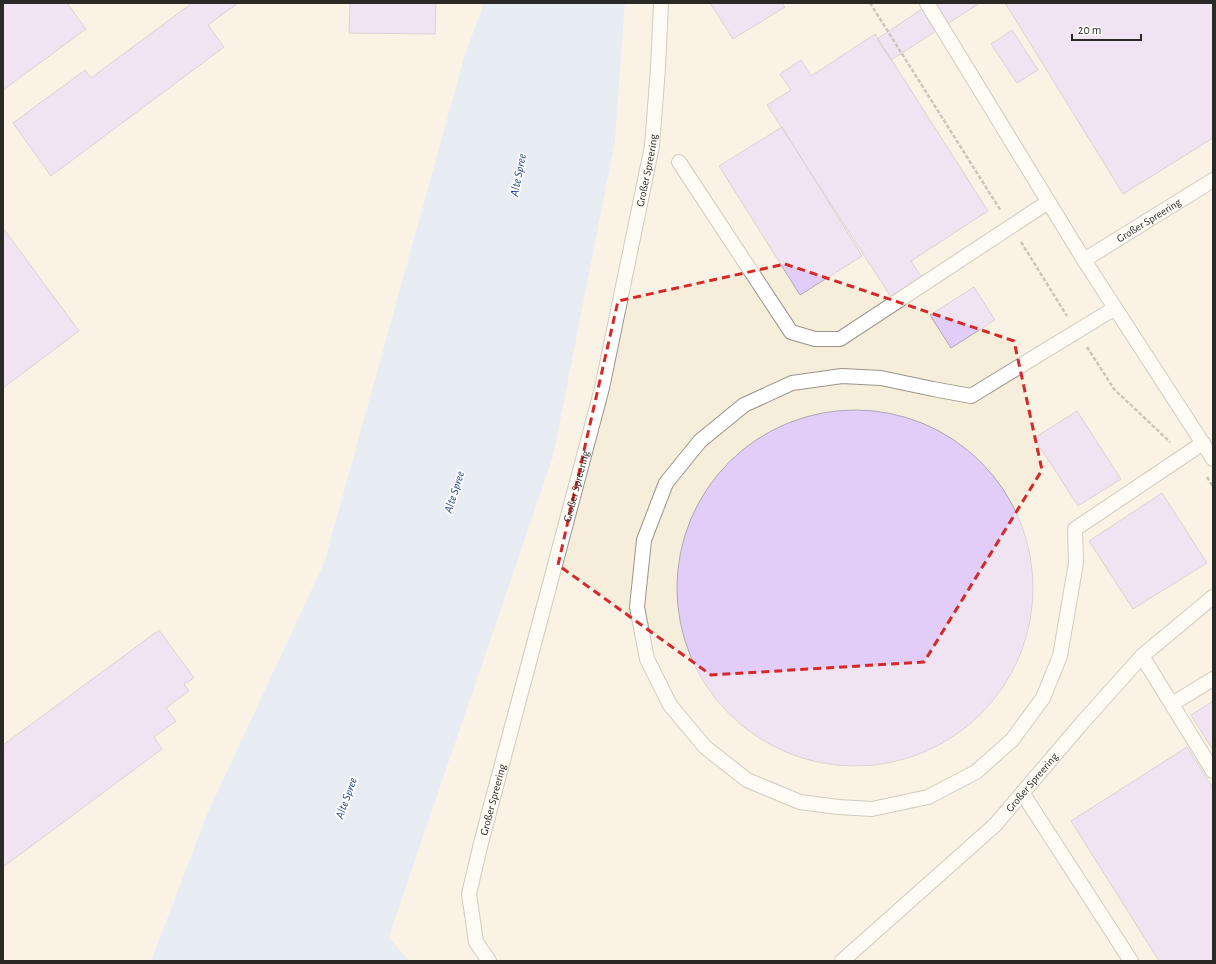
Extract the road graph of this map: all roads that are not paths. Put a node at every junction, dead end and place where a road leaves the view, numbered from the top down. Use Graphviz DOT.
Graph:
graph roads {
  1 [pos="661,3"];
  2 [pos="927,3"];
  3 [pos="679,162"];
  4 [pos="1213,180"];
  5 [pos="1048,202"];
  6 [pos="1084,260"];
  7 [pos="1115,308"];
  8 [pos="1203,443"];
  9 [pos="1213,459"];
  10 [pos="1213,597"];
  11 [pos="1142,656"];
  12 [pos="1213,679"];
  13 [pos="1172,704"];
  14 [pos="1213,771"];
  15 [pos="1023,794"];
  16 [pos="489,961"];
  17 [pos="842,961"];
  18 [pos="1131,961"];
  1 -- 16 [label="lane, Großer Spreering"];
  2 -- 5 [label="lane"];
  3 -- 5 [label="lane"];
  4 -- 6 [label="lane, Großer Spreering"];
  5 -- 6 [label="lane"];
  6 -- 7 [label="lane"];
  7 -- 8 [label="lane"];
  7 -- 8 [label="lane"];
  8 -- 9 [label="lane"];
  10 -- 11 [label="lane, Großer Spreering"];
  11 -- 13 [label="lane"];
  11 -- 15 [label="lane, Großer Spreering"];
  12 -- 13 [label="lane"];
  13 -- 14 [label="lane"];
  15 -- 17 [label="lane, Großer Spreering"];
  15 -- 18 [label="lane"];
}
